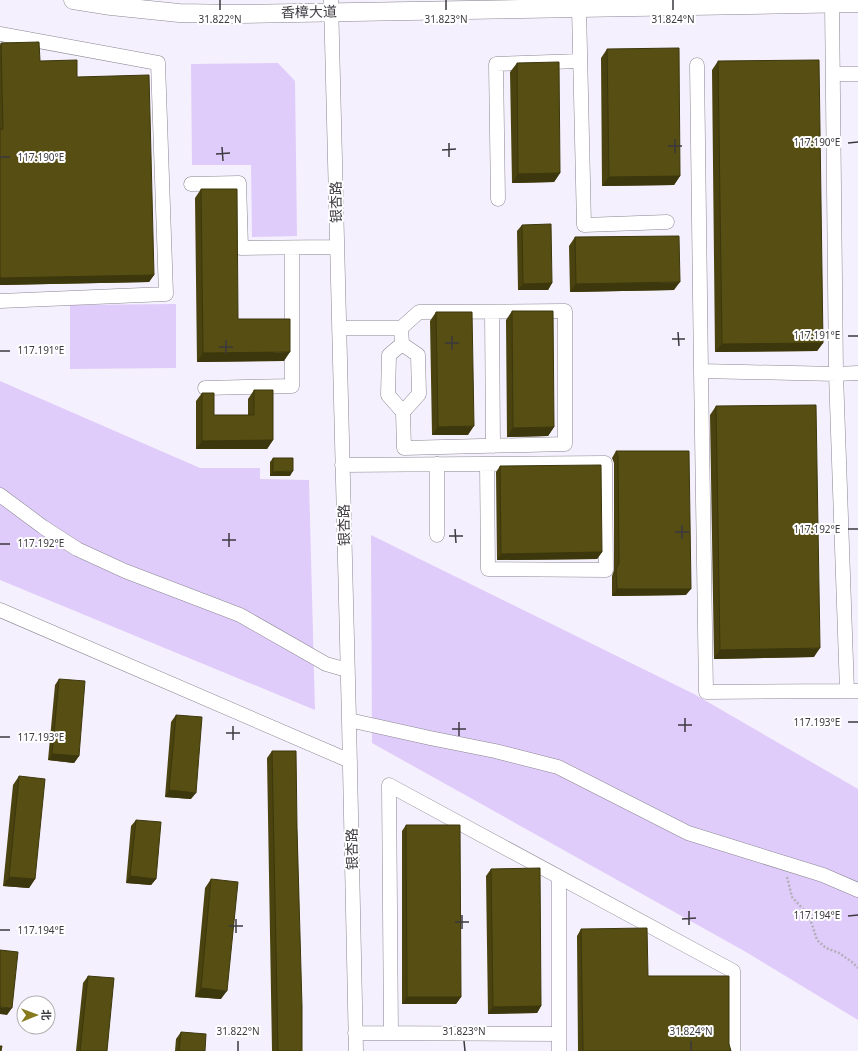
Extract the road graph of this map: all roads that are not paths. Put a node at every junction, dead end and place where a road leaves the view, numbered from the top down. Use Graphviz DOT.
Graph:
graph roads {
  1 [pos="73,0"];
  2 [pos="832,3"];
  3 [pos="858,3"];
  4 [pos="331,6"];
  5 [pos="579,8"];
  6 [pos="0,34"];
  7 [pos="580,61"];
  8 [pos="697,65"];
  9 [pos="833,74"];
  10 [pos="858,74"];
  11 [pos="191,184"];
  12 [pos="498,199"];
  13 [pos="667,222"];
  14 [pos="337,247"];
  15 [pos="292,248"];
  16 [pos="0,301"];
  17 [pos="492,312"];
  18 [pos="339,328"];
  19 [pos="401,328"];
  20 [pos="402,344"];
  21 [pos="701,371"];
  22 [pos="858,373"];
  23 [pos="836,374"];
  24 [pos="205,388"];
  25 [pos="403,412"];
  26 [pos="493,446"];
  27 [pos="437,464"];
  28 [pos="487,464"];
  29 [pos="342,465"];
  30 [pos="0,495"];
  31 [pos="437,535"];
  32 [pos="0,610"];
  33 [pos="348,670"];
  34 [pos="852,691"];
  35 [pos="349,720"];
  36 [pos="350,761"];
  37 [pos="559,877"];
  38 [pos="858,890"];
  39 [pos="355,1033"];
  40 [pos="391,1033"];
  41 [pos="559,1034"];
  42 [pos="356,1051"];
  43 [pos="559,1051"];
  44 [pos="733,1051"];
  1 -- 4 [label="main road, 香樟大道"];
  2 -- 3 [label="main road, 香樟大道"];
  2 -- 5 [label="main road, 香樟大道"];
  2 -- 9 [label="street"];
  4 -- 5 [label="main road, 香樟大道"];
  4 -- 14 [label="street, 银杏路"];
  5 -- 7 [label="street"];
  6 -- 16 [label="street"];
  7 -- 12 [label="street"];
  7 -- 13 [label="street"];
  8 -- 21 [label="street"];
  9 -- 10 [label="street"];
  9 -- 23 [label="street"];
  11 -- 15 [label="street"];
  14 -- 15 [label="street"];
  14 -- 18 [label="street, 银杏路"];
  15 -- 24 [label="street"];
  17 -- 19 [label="street"];
  17 -- 26 [label="street"];
  17 -- 26 [label="street"];
  18 -- 19 [label="street"];
  18 -- 29 [label="street, 银杏路"];
  19 -- 20 [label="street"];
  20 -- 25 [label="street"];
  20 -- 25 [label="street"];
  21 -- 23 [label="street"];
  21 -- 34 [label="street"];
  22 -- 23 [label="street"];
  23 -- 34 [label="street"];
  25 -- 26 [label="street"];
  27 -- 28 [label="street"];
  27 -- 29 [label="street"];
  27 -- 31 [label="street"];
  28 -- 28 [label="street"];
  29 -- 33 [label="street, 银杏路"];
  30 -- 33 [label="street"];
  32 -- 36 [label="street"];
  33 -- 35 [label="street, 银杏路"];
  35 -- 36 [label="street, 银杏路"];
  35 -- 38 [label="street"];
  36 -- 39 [label="street, 银杏路"];
  37 -- 40 [label="street"];
  37 -- 41 [label="street"];
  37 -- 44 [label="street"];
  39 -- 40 [label="street"];
  39 -- 42 [label="street, 银杏路"];
  40 -- 41 [label="street"];
  41 -- 43 [label="street"];
}
